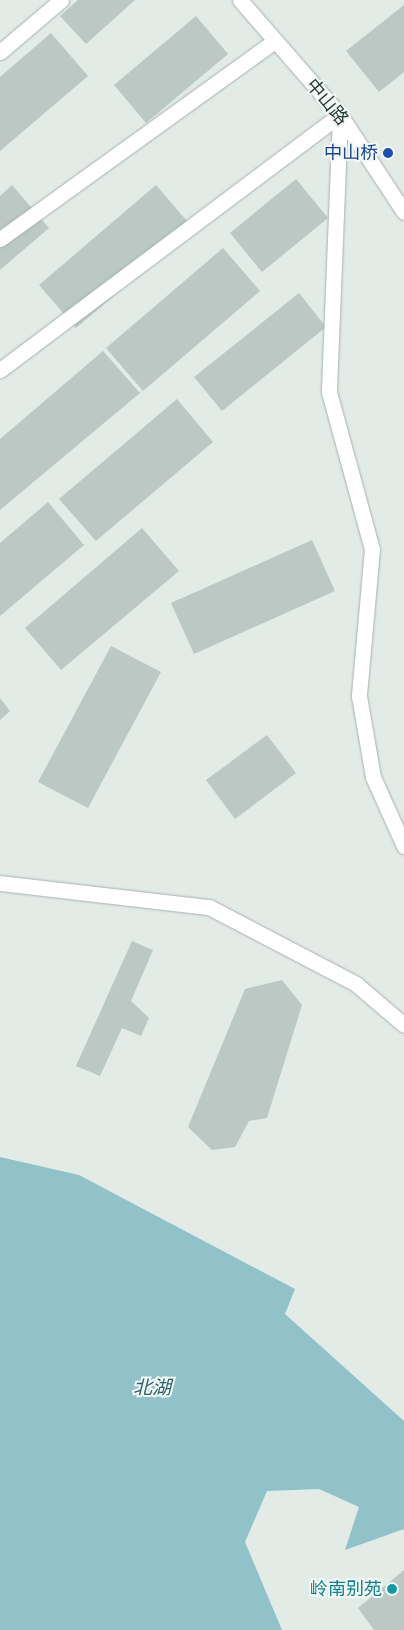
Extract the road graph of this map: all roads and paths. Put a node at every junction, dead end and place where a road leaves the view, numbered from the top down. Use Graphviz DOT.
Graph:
graph roads {
  1 [pos="61,0"];
  2 [pos="240,0"];
  3 [pos="273,42"];
  4 [pos="0,52"];
  5 [pos="340,114"];
  6 [pos="404,211"];
  7 [pos="0,239"];
  8 [pos="0,370"];
  9 [pos="404,846"];
  10 [pos="0,883"];
  11 [pos="404,1025"];
  1 -- 4 [label="street"];
  2 -- 3 [label="street, 中山路"];
  3 -- 5 [label="street, 中山路"];
  3 -- 7 [label="street"];
  5 -- 6 [label="street, 中山路"];
  5 -- 8 [label="street"];
  5 -- 9 [label="street"];
  10 -- 11 [label="street"];
}
